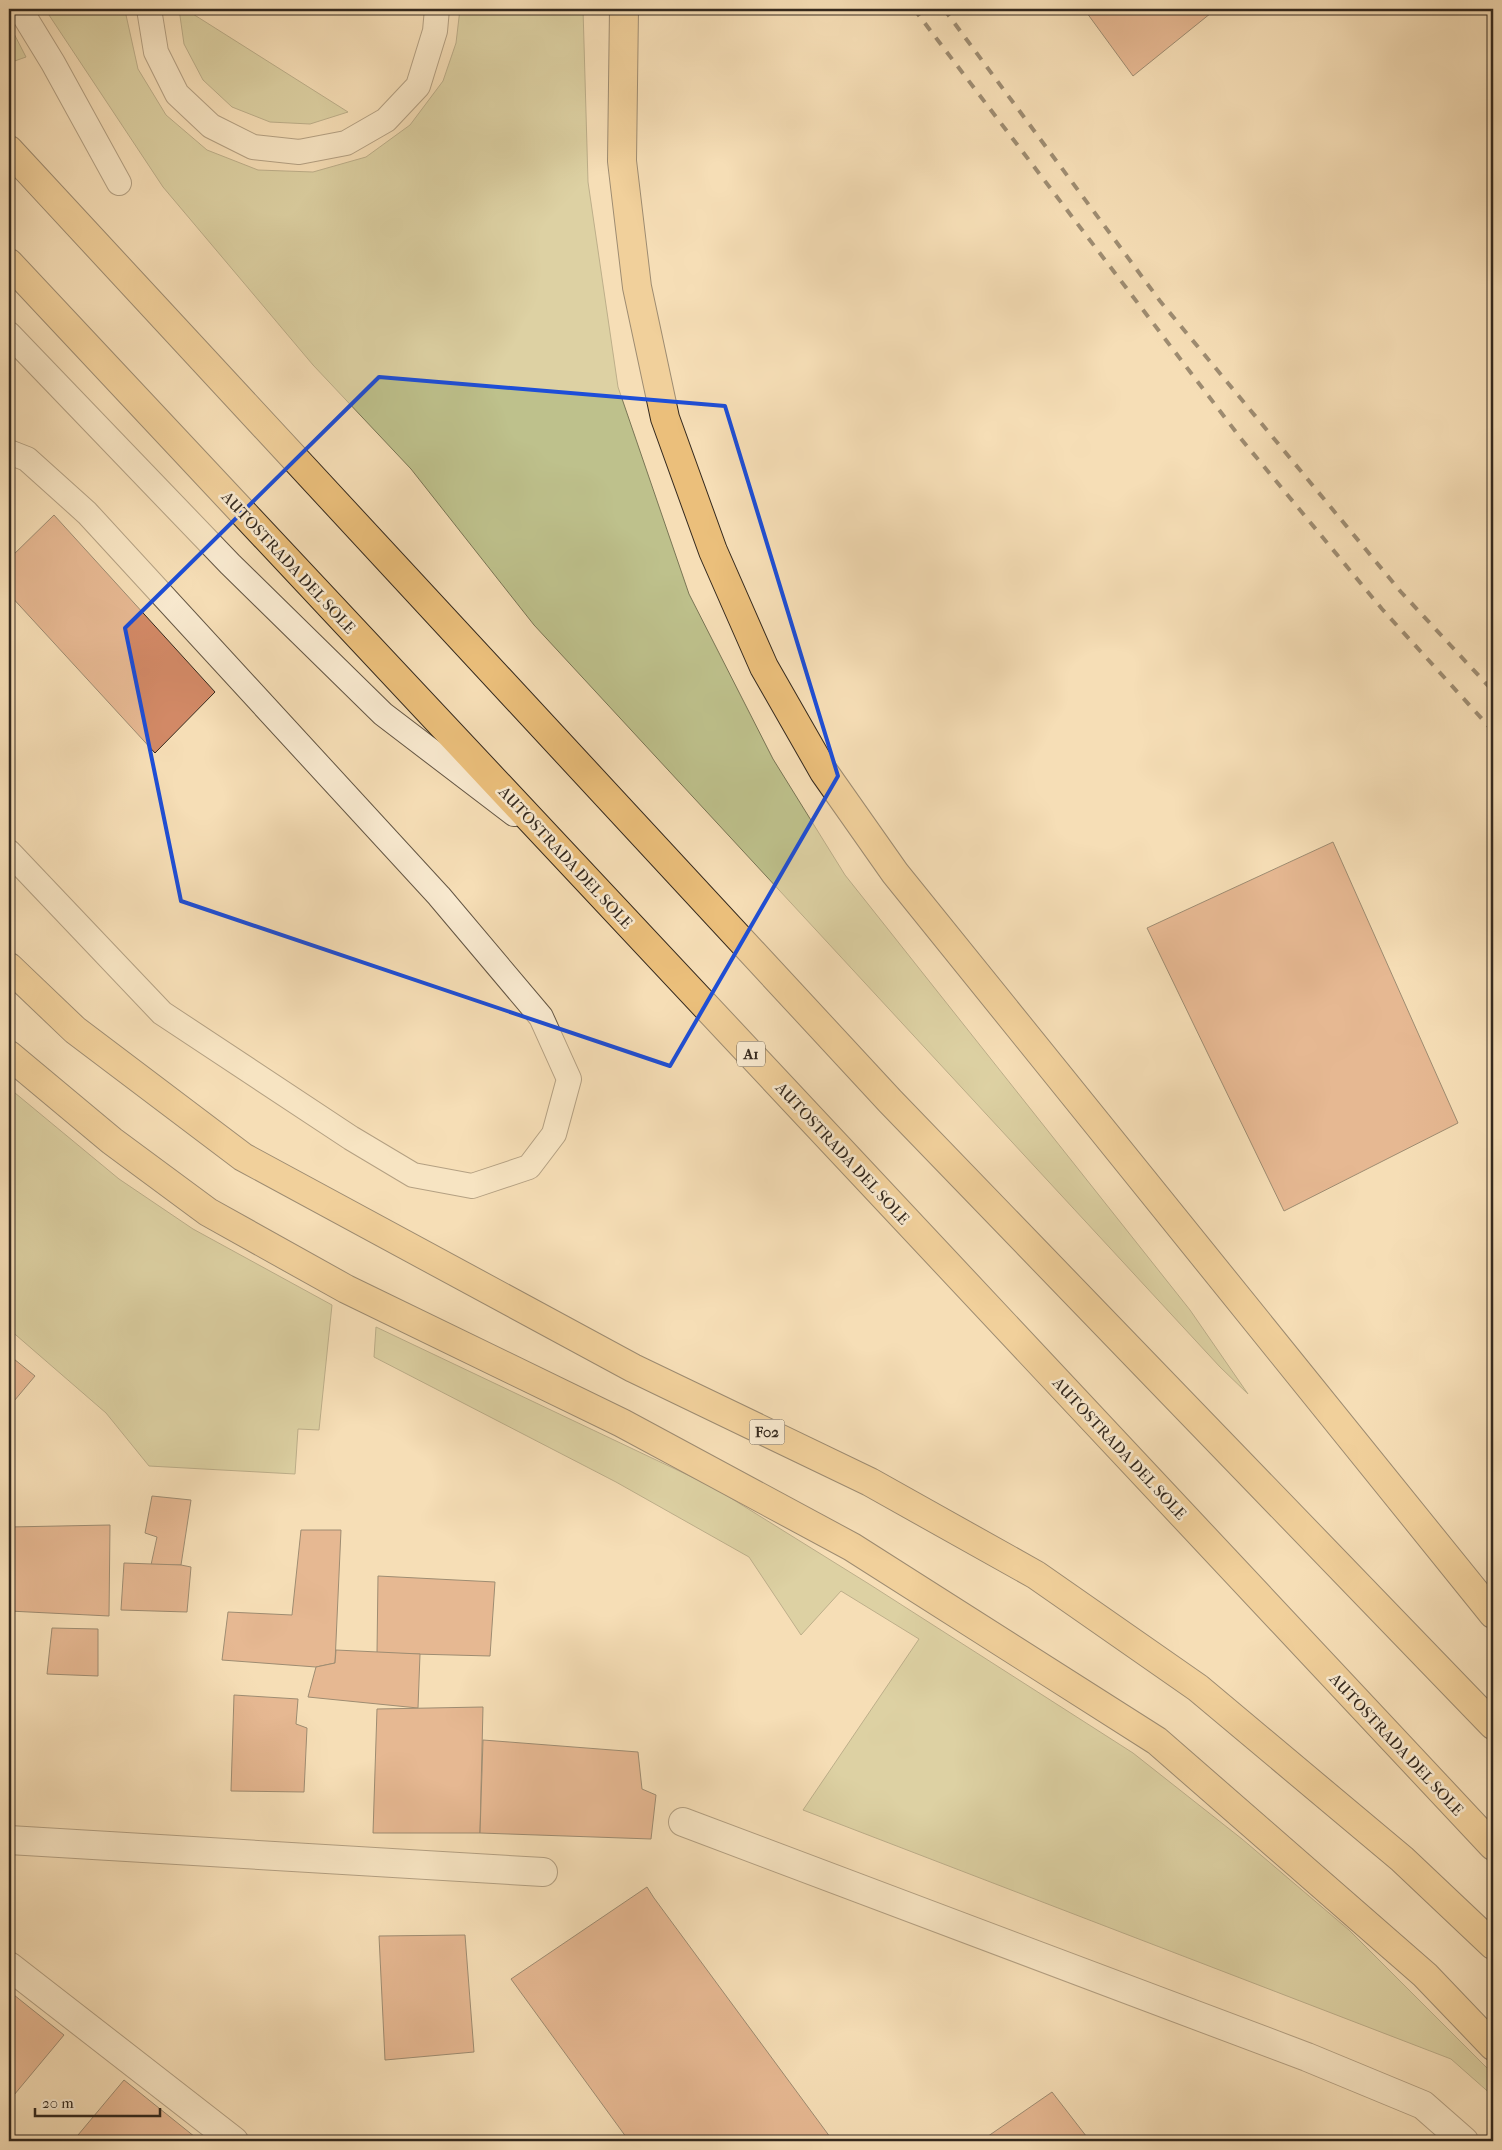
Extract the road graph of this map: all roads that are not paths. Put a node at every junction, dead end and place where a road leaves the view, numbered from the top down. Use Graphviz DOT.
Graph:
graph roads {
  1 [pos="20,9"];
  2 [pos="149,9"];
  3 [pos="437,9"];
  4 [pos="624,9"];
  5 [pos="9,150"];
  6 [pos="119,183"];
  7 [pos="9,263"];
  8 [pos="9,334"];
  9 [pos="9,452"];
  10 [pos="556,846"];
  11 [pos="9,852"];
  12 [pos="9,967"];
  13 [pos="9,1055"];
  14 [pos="1493,1614"];
  15 [pos="1493,1725"];
  16 [pos="683,1822"];
  17 [pos="9,1840"];
  18 [pos="1493,1846"];
  19 [pos="543,1872"];
  20 [pos="1493,1945"];
  21 [pos="9,1966"];
  22 [pos="1493,2046"];
  23 [pos="234,2141"];
  24 [pos="1464,2141"];
  1 -- 6 [label="lane"];
  2 -- 3 [label="lane"];
  4 -- 14 [label="highway"];
  5 -- 15 [label="highway"];
  7 -- 10 [label="highway, AUTOSTRADA DEL SOLE / A1"];
  8 -- 10 [label="lane"];
  9 -- 11 [label="lane"];
  10 -- 18 [label="highway, AUTOSTRADA DEL SOLE / A1"];
  12 -- 20 [label="highway, F02"];
  13 -- 22 [label="highway"];
  16 -- 24 [label="street"];
  17 -- 19 [label="street"];
  21 -- 23 [label="street"];
}
